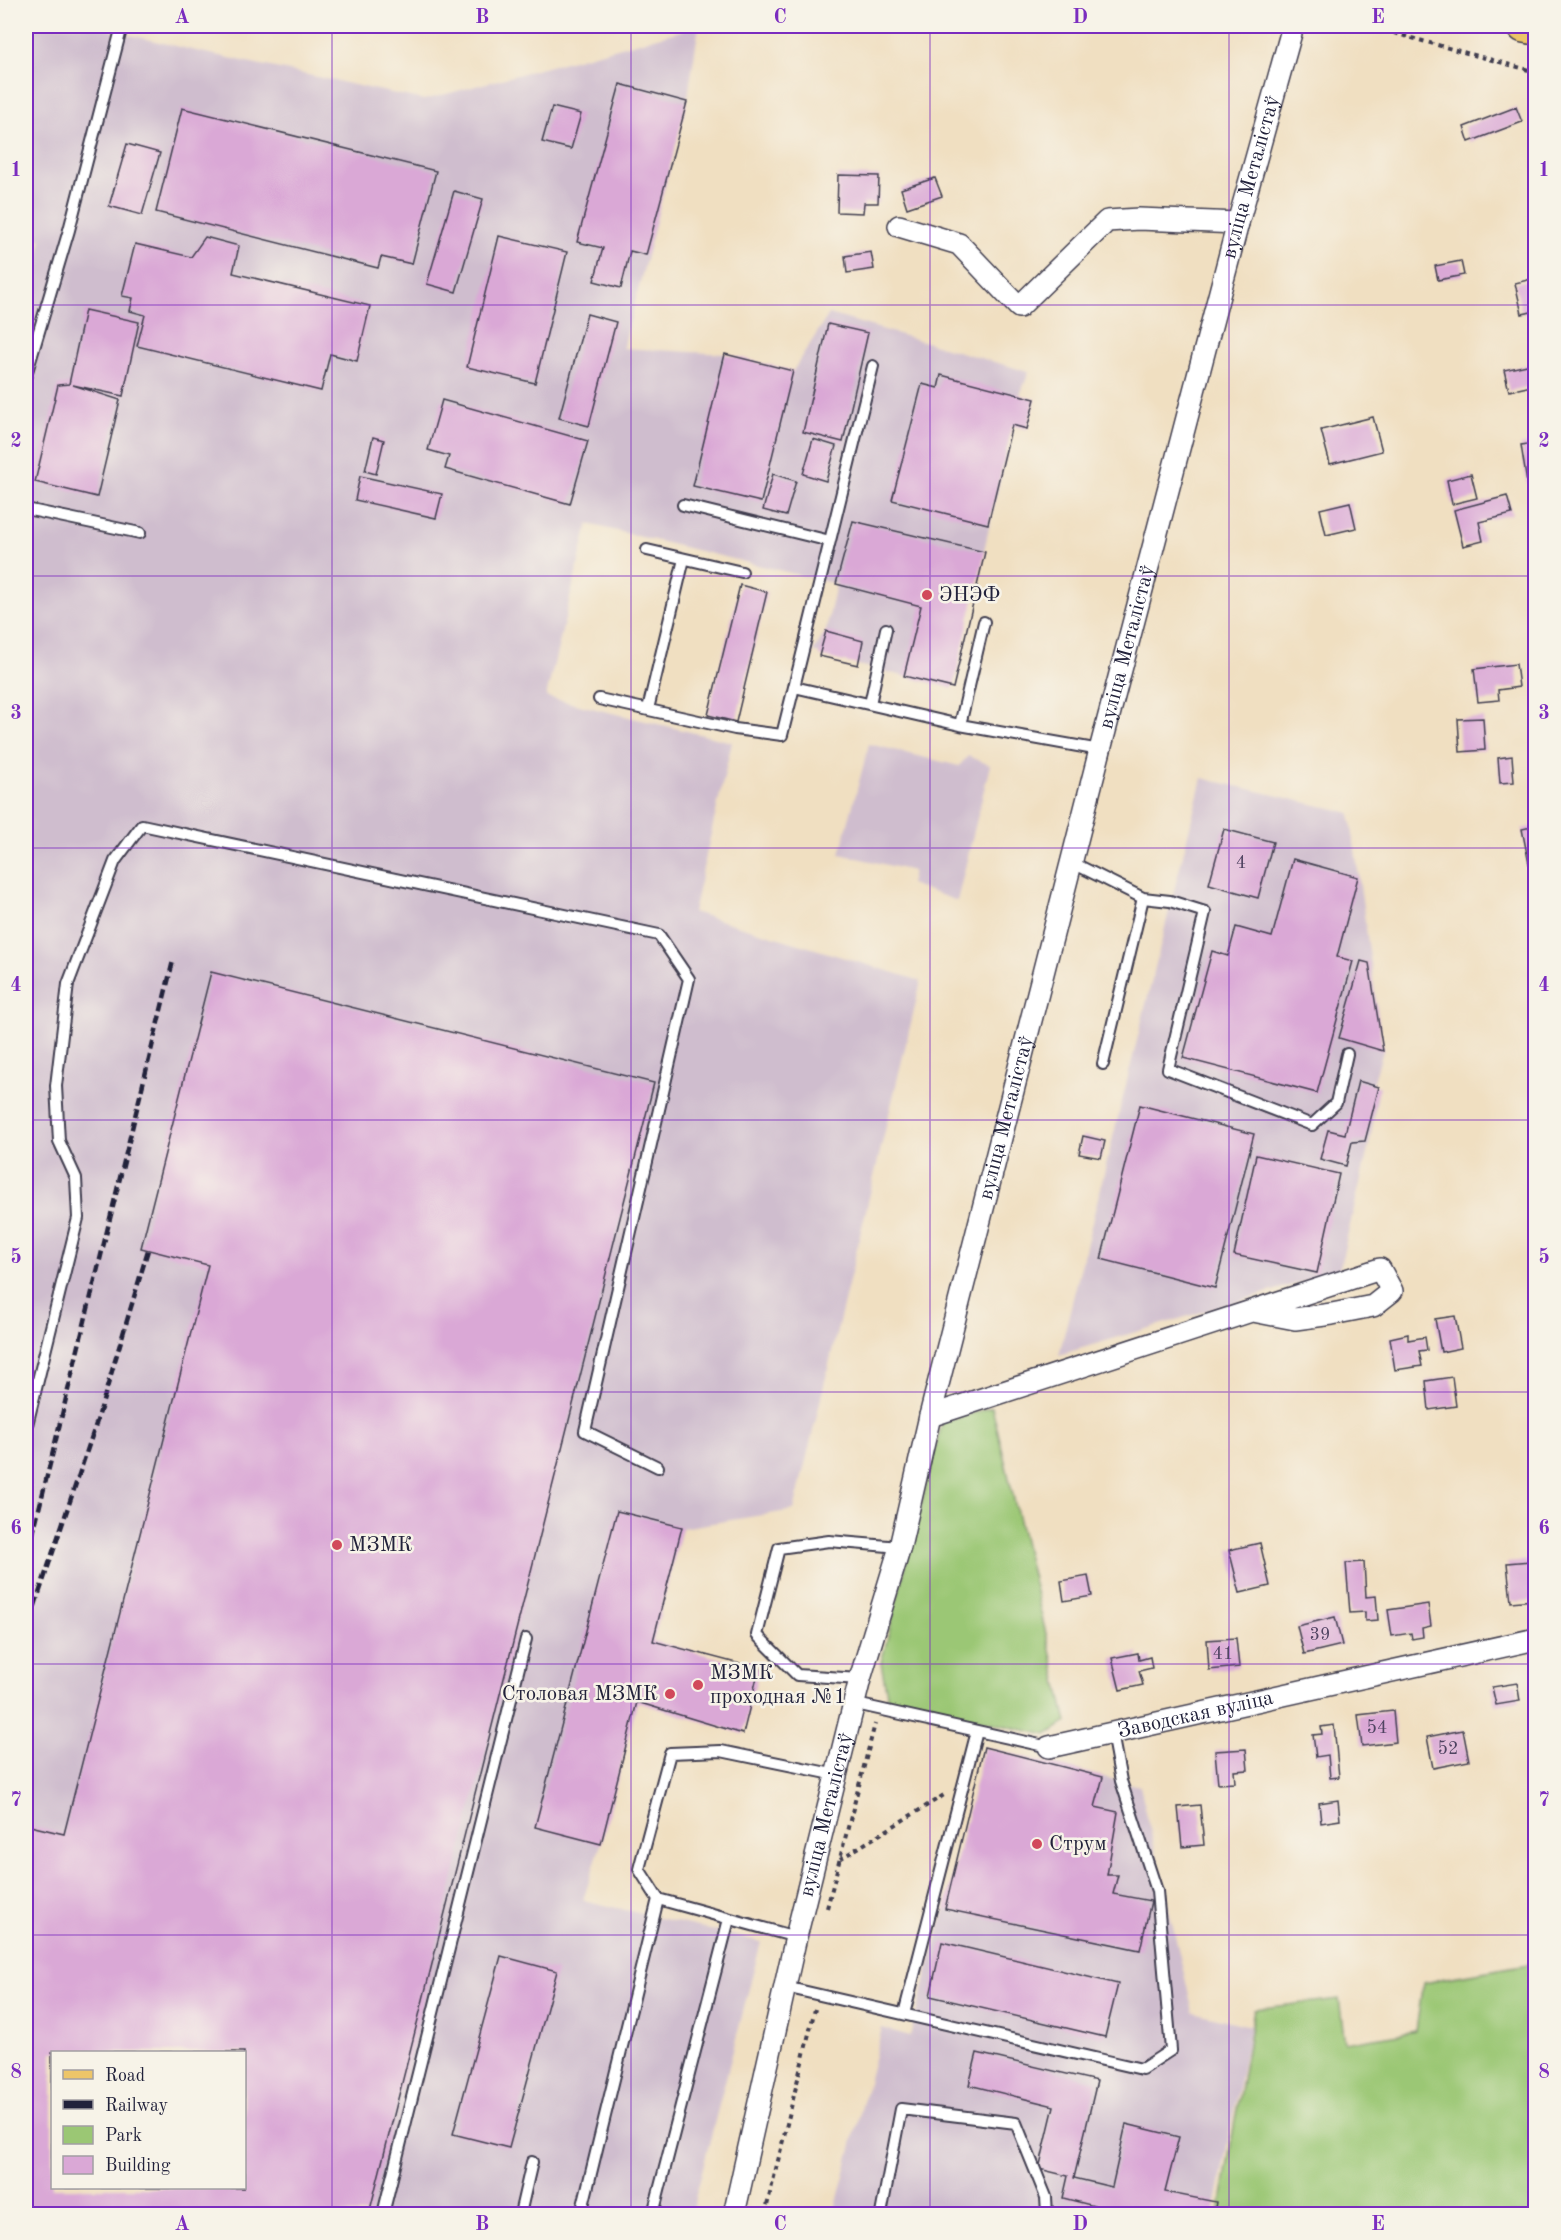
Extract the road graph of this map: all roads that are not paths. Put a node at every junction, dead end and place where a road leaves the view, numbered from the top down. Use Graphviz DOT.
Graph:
graph roads {
  1 [pos="122,26"];
  2 [pos="1293,26"];
  3 [pos="1524,26"];
  4 [pos="1536,28"];
  5 [pos="1238,223"];
  6 [pos="898,226"];
  7 [pos="873,366"];
  8 [pos="26,375"];
  9 [pos="683,505"];
  10 [pos="26,509"];
  11 [pos="140,533"];
  12 [pos="830,541"];
  13 [pos="647,550"];
  14 [pos="684,559"];
  15 [pos="742,572"];
  16 [pos="984,622"];
  17 [pos="886,630"];
  18 [pos="794,687"];
  19 [pos="599,699"];
  20 [pos="870,704"];
  21 [pos="648,709"];
  22 [pos="960,725"];
  23 [pos="1100,750"];
  24 [pos="1073,863"];
  25 [pos="1143,897"];
  26 [pos="1347,1054"];
  27 [pos="1103,1064"];
  28 [pos="1253,1311"];
  29 [pos="930,1416"];
  30 [pos="26,1429"];
  31 [pos="658,1467"];
  32 [pos="900,1547"];
  33 [pos="526,1639"];
  34 [pos="1536,1639"];
  35 [pos="860,1679"];
  36 [pos="856,1704"];
  37 [pos="977,1731"];
  38 [pos="1112,1733"];
  39 [pos="1049,1748"];
  40 [pos="837,1775"];
  41 [pos="658,1899"];
  42 [pos="729,1919"];
  43 [pos="796,1937"];
  44 [pos="795,1989"];
  45 [pos="904,2014"];
  46 [pos="532,2162"];
  47 [pos="383,2214"];
  48 [pos="520,2214"];
  49 [pos="581,2214"];
  50 [pos="653,2214"];
  51 [pos="734,2214"];
  52 [pos="881,2214"];
  53 [pos="1047,2214"];
  1 -- 8 [label="lane"];
  2 -- 5 [label="street, вуліца Металістаў"];
  3 -- 4 [label="main road"];
  5 -- 6 [label="street"];
  5 -- 23 [label="street, вуліца Металістаў"];
  7 -- 12 [label="lane"];
  9 -- 12 [label="lane"];
  10 -- 11 [label="lane"];
  12 -- 18 [label="lane"];
  13 -- 14 [label="lane"];
  14 -- 15 [label="lane"];
  14 -- 21 [label="lane"];
  16 -- 22 [label="lane"];
  17 -- 20 [label="lane"];
  18 -- 20 [label="lane"];
  18 -- 21 [label="lane"];
  19 -- 21 [label="lane"];
  20 -- 22 [label="lane"];
  22 -- 23 [label="lane"];
  23 -- 24 [label="street, вуліца Металістаў"];
  24 -- 25 [label="lane"];
  24 -- 29 [label="street, вуліца Металістаў"];
  25 -- 26 [label="lane"];
  25 -- 27 [label="lane"];
  28 -- 28 [label="street"];
  28 -- 29 [label="street"];
  29 -- 32 [label="street, вуліца Металістаў"];
  30 -- 31 [label="lane"];
  32 -- 35 [label="street, вуліца Металістаў"];
  32 -- 35 [label="lane"];
  33 -- 47 [label="lane"];
  34 -- 38 [label="street, Заводская вуліца"];
  35 -- 36 [label="street, вуліца Металістаў"];
  36 -- 37 [label="lane, Заводская вуліца"];
  36 -- 40 [label="street, вуліца Металістаў"];
  37 -- 39 [label="lane, Заводская вуліца"];
  37 -- 45 [label="lane"];
  38 -- 39 [label="street, Заводская вуліца"];
  38 -- 45 [label="lane"];
  40 -- 41 [label="lane"];
  40 -- 43 [label="street, вуліца Металістаў"];
  41 -- 42 [label="lane"];
  41 -- 49 [label="lane"];
  42 -- 43 [label="lane"];
  42 -- 50 [label="lane"];
  43 -- 44 [label="street, вуліца Металістаў"];
  44 -- 45 [label="lane"];
  44 -- 51 [label="street, вуліца Металістаў"];
  46 -- 48 [label="lane"];
  52 -- 53 [label="lane"];
}
